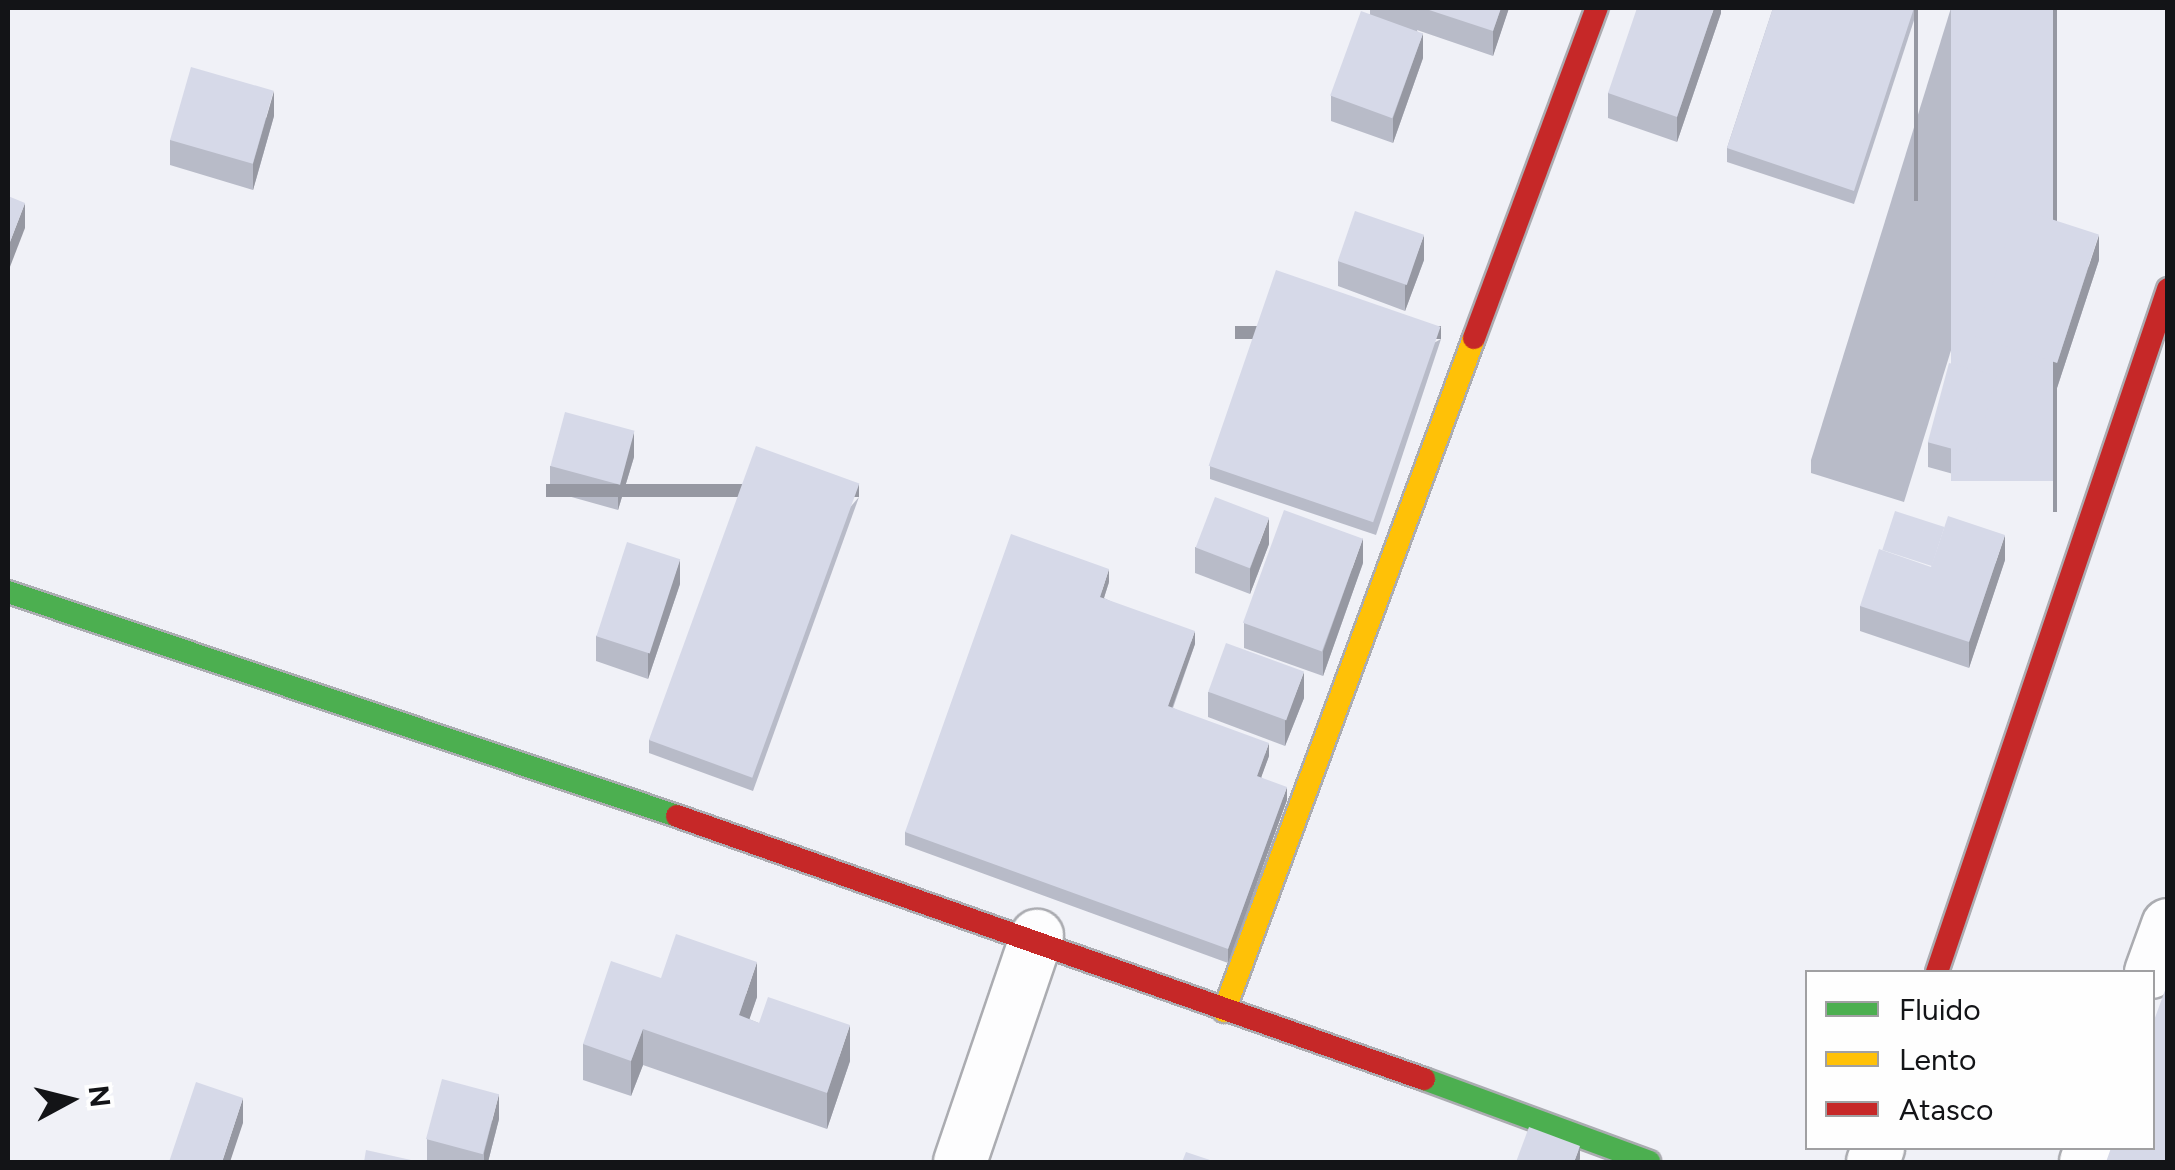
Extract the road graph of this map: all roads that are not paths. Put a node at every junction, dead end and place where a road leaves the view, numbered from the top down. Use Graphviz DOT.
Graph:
graph roads {
  1 [pos="1596,8"];
  2 [pos="2168,289"];
  3 [pos="8,592"];
  4 [pos="2168,925"];
  5 [pos="1037,936"];
  6 [pos="1938,970"];
  7 [pos="2152,970"];
  8 [pos="1224,1011"];
  9 [pos="960,1162"];
  10 [pos="1650,1162"];
  1 -- 8 [label="street"];
  2 -- 6 [label="street"];
  3 -- 5 [label="street"];
  4 -- 7 [label="street"];
  5 -- 8 [label="street"];
  5 -- 9 [label="street"];
  8 -- 10 [label="street"];
}
